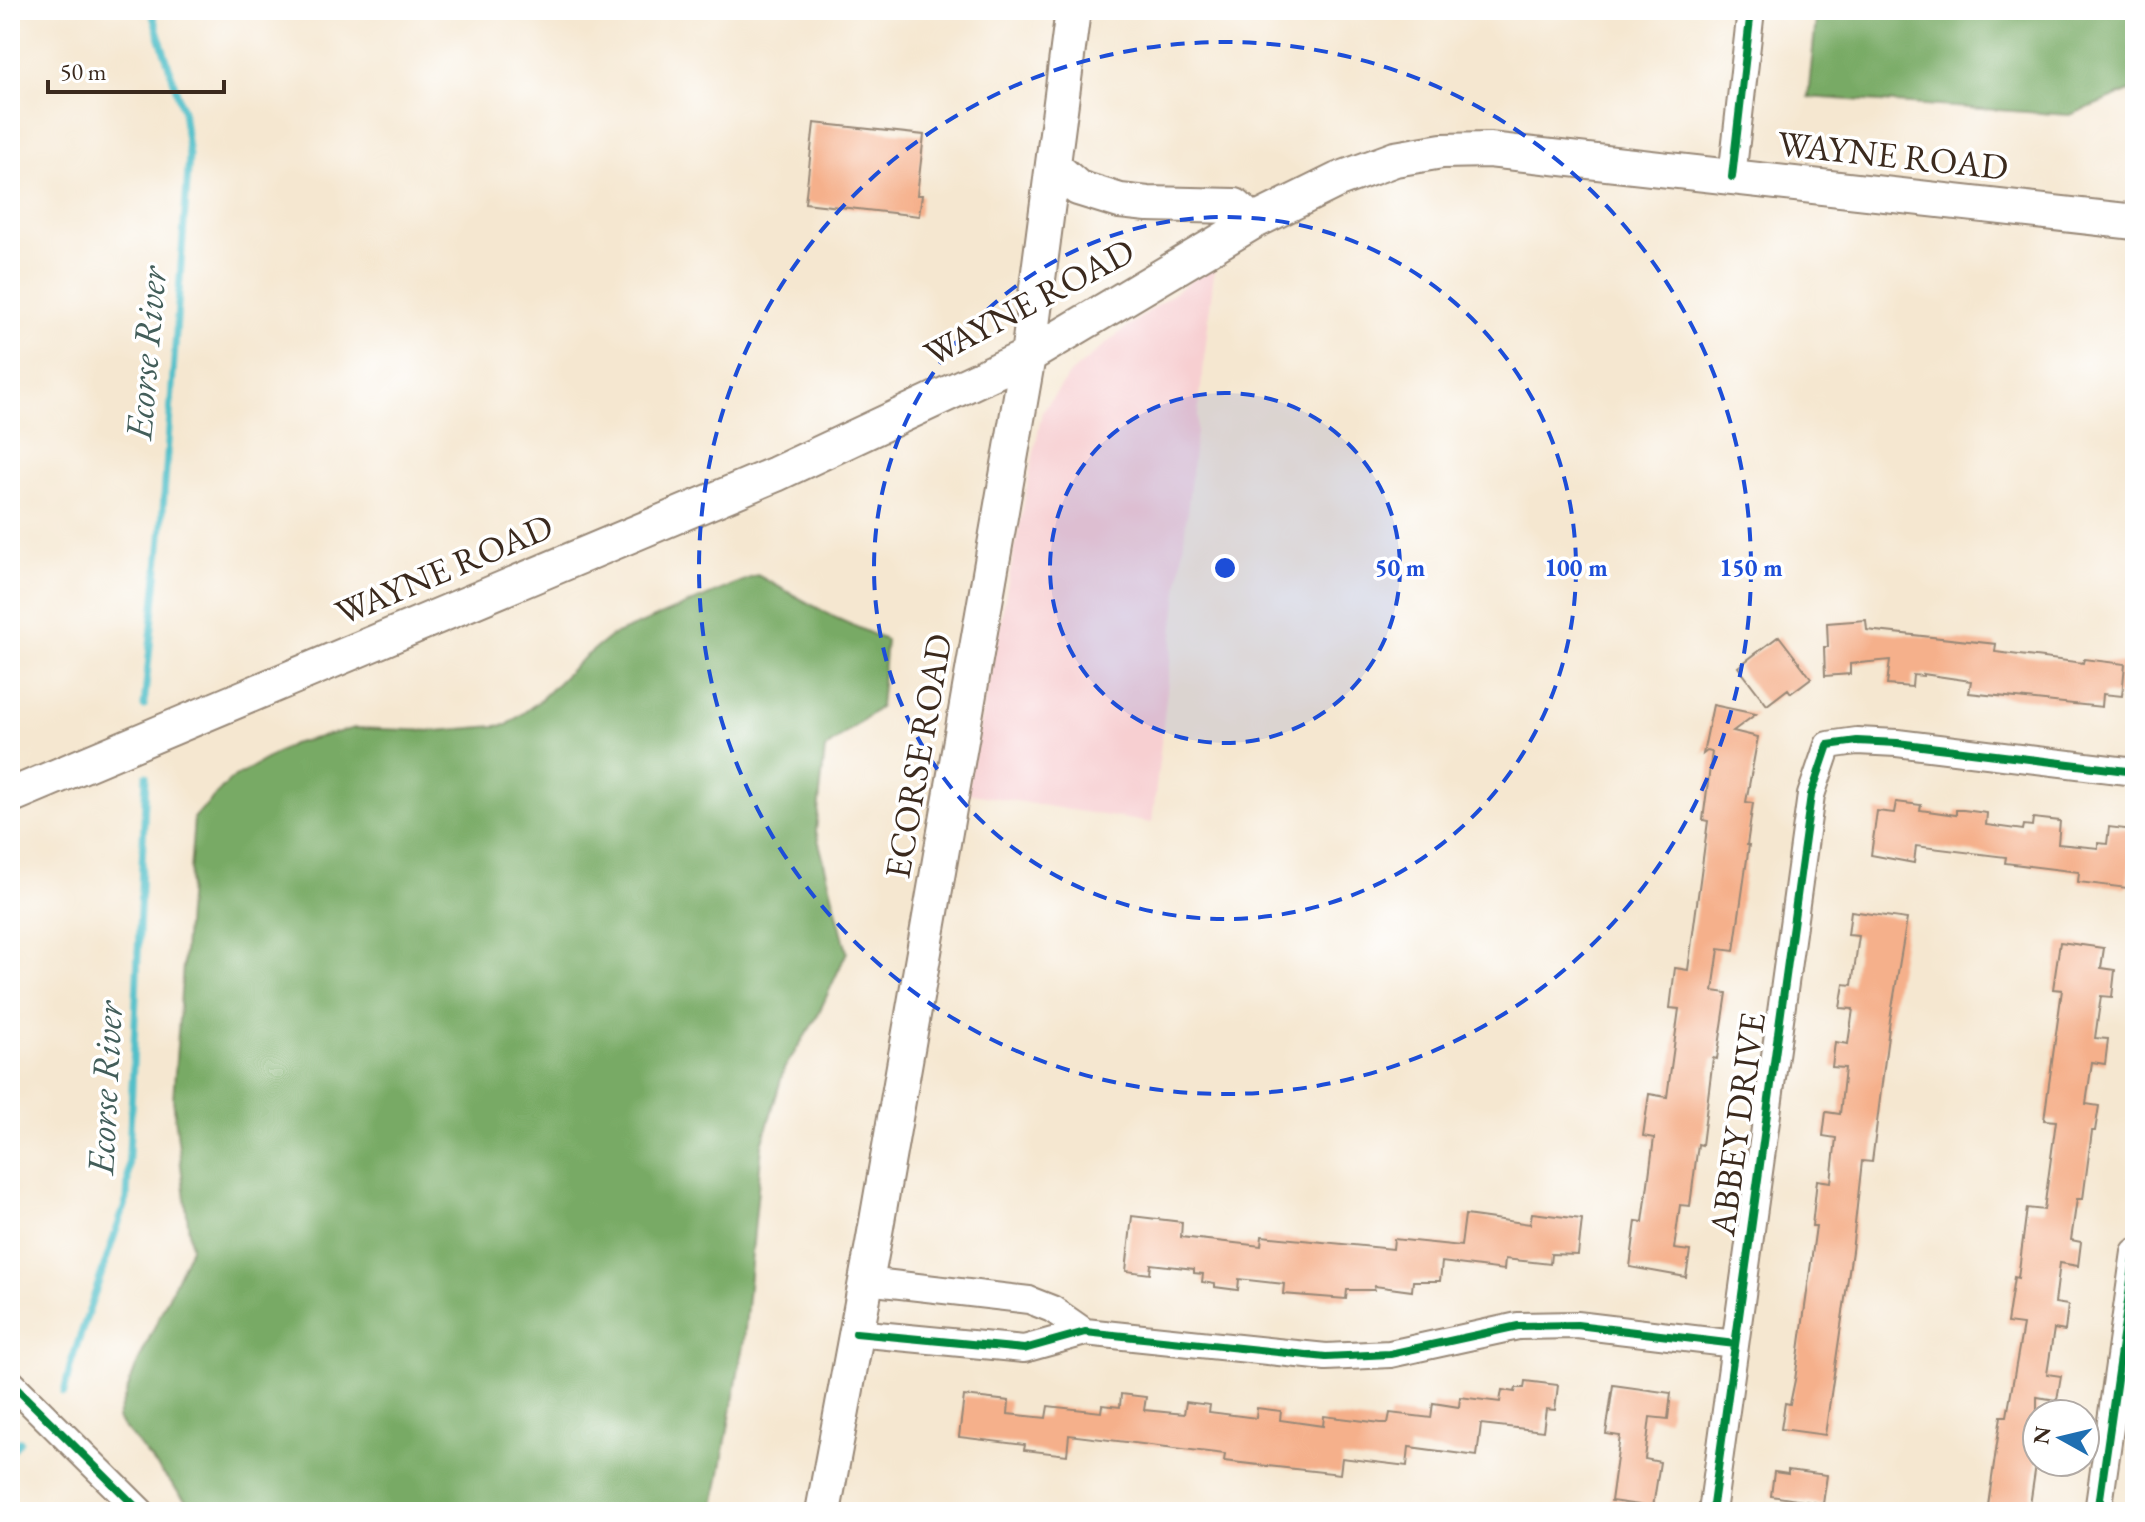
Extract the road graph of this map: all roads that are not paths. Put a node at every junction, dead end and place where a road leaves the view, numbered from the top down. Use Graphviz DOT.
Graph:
graph roads {
  1 [pos="1073,10"];
  2 [pos="1751,10"];
  3 [pos="1053,166"];
  4 [pos="1732,177"];
  5 [pos="1253,222"];
  6 [pos="2135,222"];
  7 [pos="1028,356"];
  8 [pos="2135,772"];
  9 [pos="10,796"];
  10 [pos="2135,1252"];
  11 [pos="866,1281"];
  12 [pos="1085,1332"];
  13 [pos="856,1333"];
  14 [pos="1735,1344"];
  15 [pos="10,1382"];
  16 [pos="141,1512"];
  17 [pos="823,1512"];
  18 [pos="1712,1512"];
  19 [pos="2098,1512"];
  1 -- 3 [label="main road, ECORSE ROAD"];
  2 -- 4 [label="street"];
  3 -- 5 [label="main road"];
  3 -- 7 [label="main road, ECORSE ROAD"];
  4 -- 5 [label="main road, WAYNE ROAD"];
  4 -- 6 [label="main road, WAYNE ROAD"];
  5 -- 7 [label="main road, WAYNE ROAD"];
  7 -- 9 [label="main road, WAYNE ROAD"];
  7 -- 11 [label="main road, ECORSE ROAD"];
  8 -- 14 [label="street, ABBEY DRIVE"];
  10 -- 19 [label="street"];
  11 -- 12 [label="street"];
  11 -- 13 [label="main road, ECORSE ROAD"];
  12 -- 13 [label="street"];
  12 -- 14 [label="street"];
  13 -- 17 [label="main road, ECORSE ROAD"];
  14 -- 18 [label="street, ABBEY DRIVE"];
  15 -- 16 [label="street"];
}
